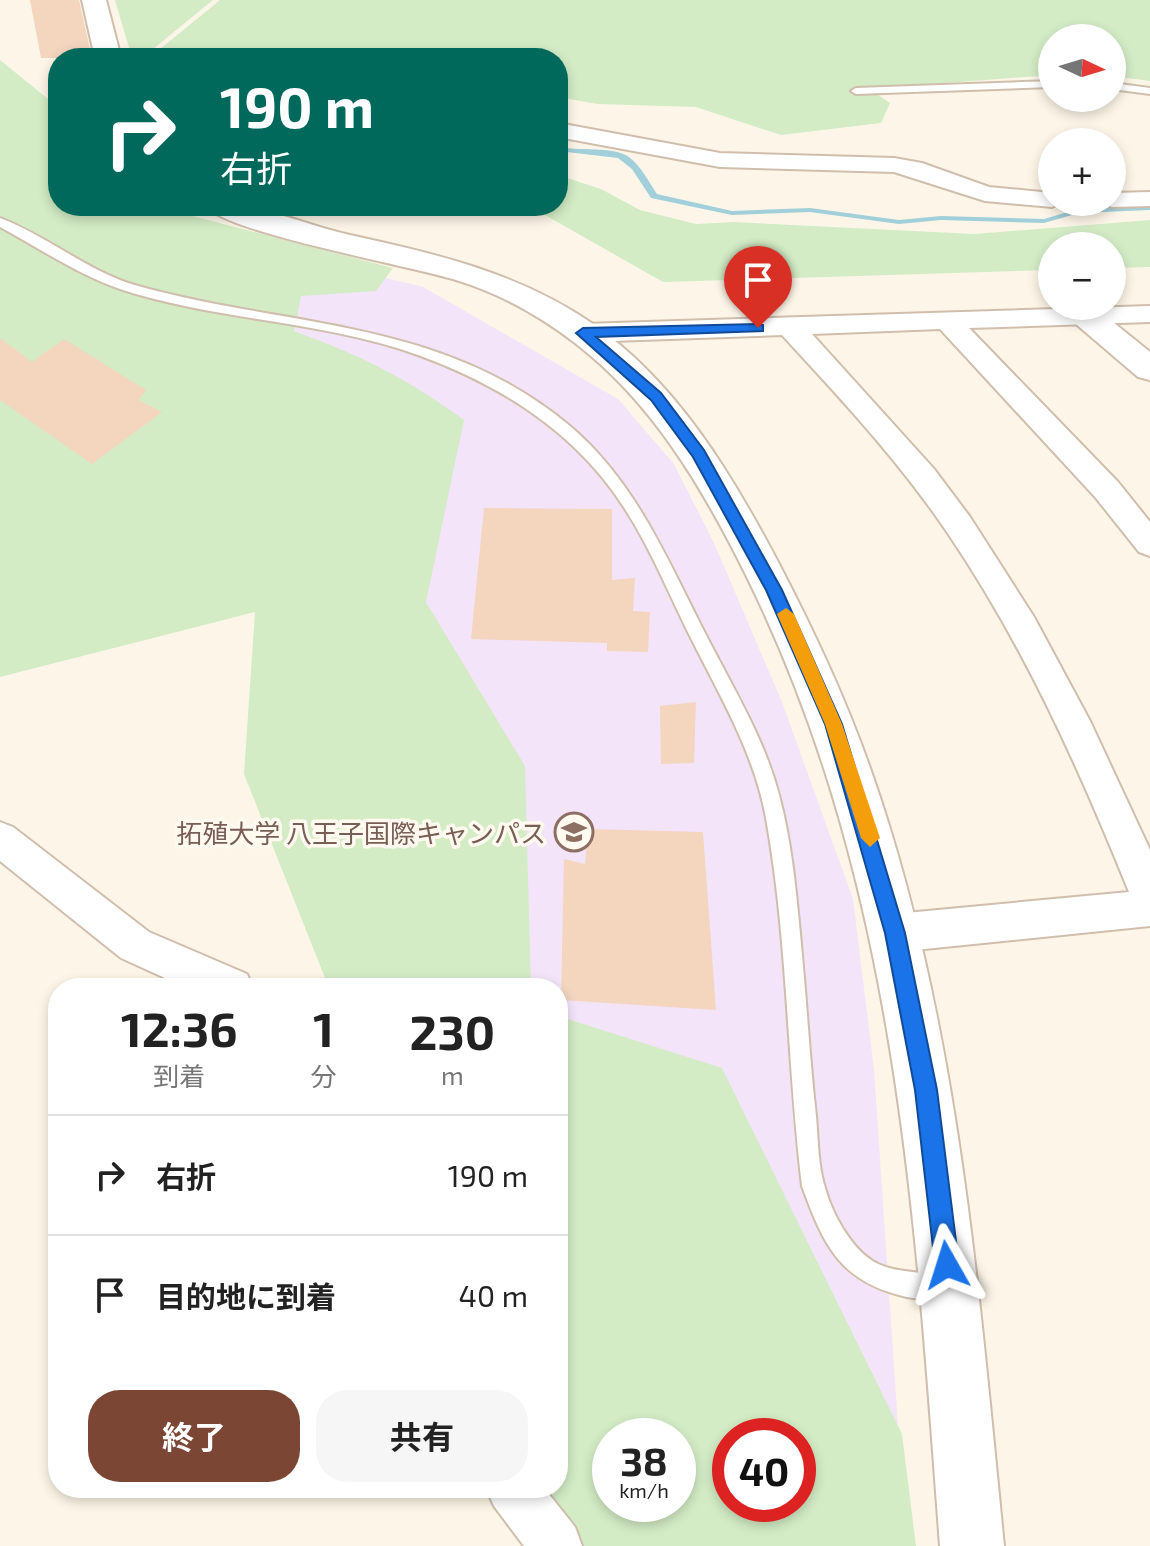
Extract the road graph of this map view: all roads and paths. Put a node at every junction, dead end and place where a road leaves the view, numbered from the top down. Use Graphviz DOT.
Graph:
graph roads {
  1 [pos="94,0"];
  2 [pos="106,48"];
  3 [pos="1038,84"];
  4 [pos="1126,88"];
  5 [pos="856,91"];
  6 [pos="1150,91"];
  7 [pos="568,132"];
  8 [pos="1038,199"];
  9 [pos="1150,199"];
  10 [pos="1126,200"];
  11 [pos="250,216"];
  12 [pos="0,222"];
  13 [pos="1150,314"];
  14 [pos="1126,315"];
  15 [pos="1038,319"];
  16 [pos="1091,320"];
  17 [pos="949,323"];
  18 [pos="790,327"];
  19 [pos="583,333"];
  20 [pos="1150,369"];
  21 [pos="1150,544"];
  22 [pos="0,839"];
  23 [pos="1150,895"];
  24 [pos="1150,908"];
  25 [pos="895,933"];
  26 [pos="210,978"];
  27 [pos="949,1289"];
  28 [pos="520,1498"];
  29 [pos="556,1546"];
  30 [pos="972,1546"];
  1 -- 2 [label="street"];
  3 -- 5 [label="lane"];
  4 -- 6 [label="lane"];
  7 -- 8 [label="street"];
  9 -- 10 [label="street"];
  11 -- 19 [label="street"];
  12 -- 27 [label="lane"];
  13 -- 14 [label="street"];
  15 -- 17 [label="street"];
  16 -- 20 [label="street"];
  17 -- 18 [label="street"];
  17 -- 21 [label="street"];
  18 -- 19 [label="street"];
  18 -- 23 [label="street"];
  19 -- 25 [label="street"];
  22 -- 26 [label="street"];
  24 -- 25 [label="street"];
  25 -- 27 [label="street"];
  27 -- 30 [label="street"];
  28 -- 29 [label="street"];
}
